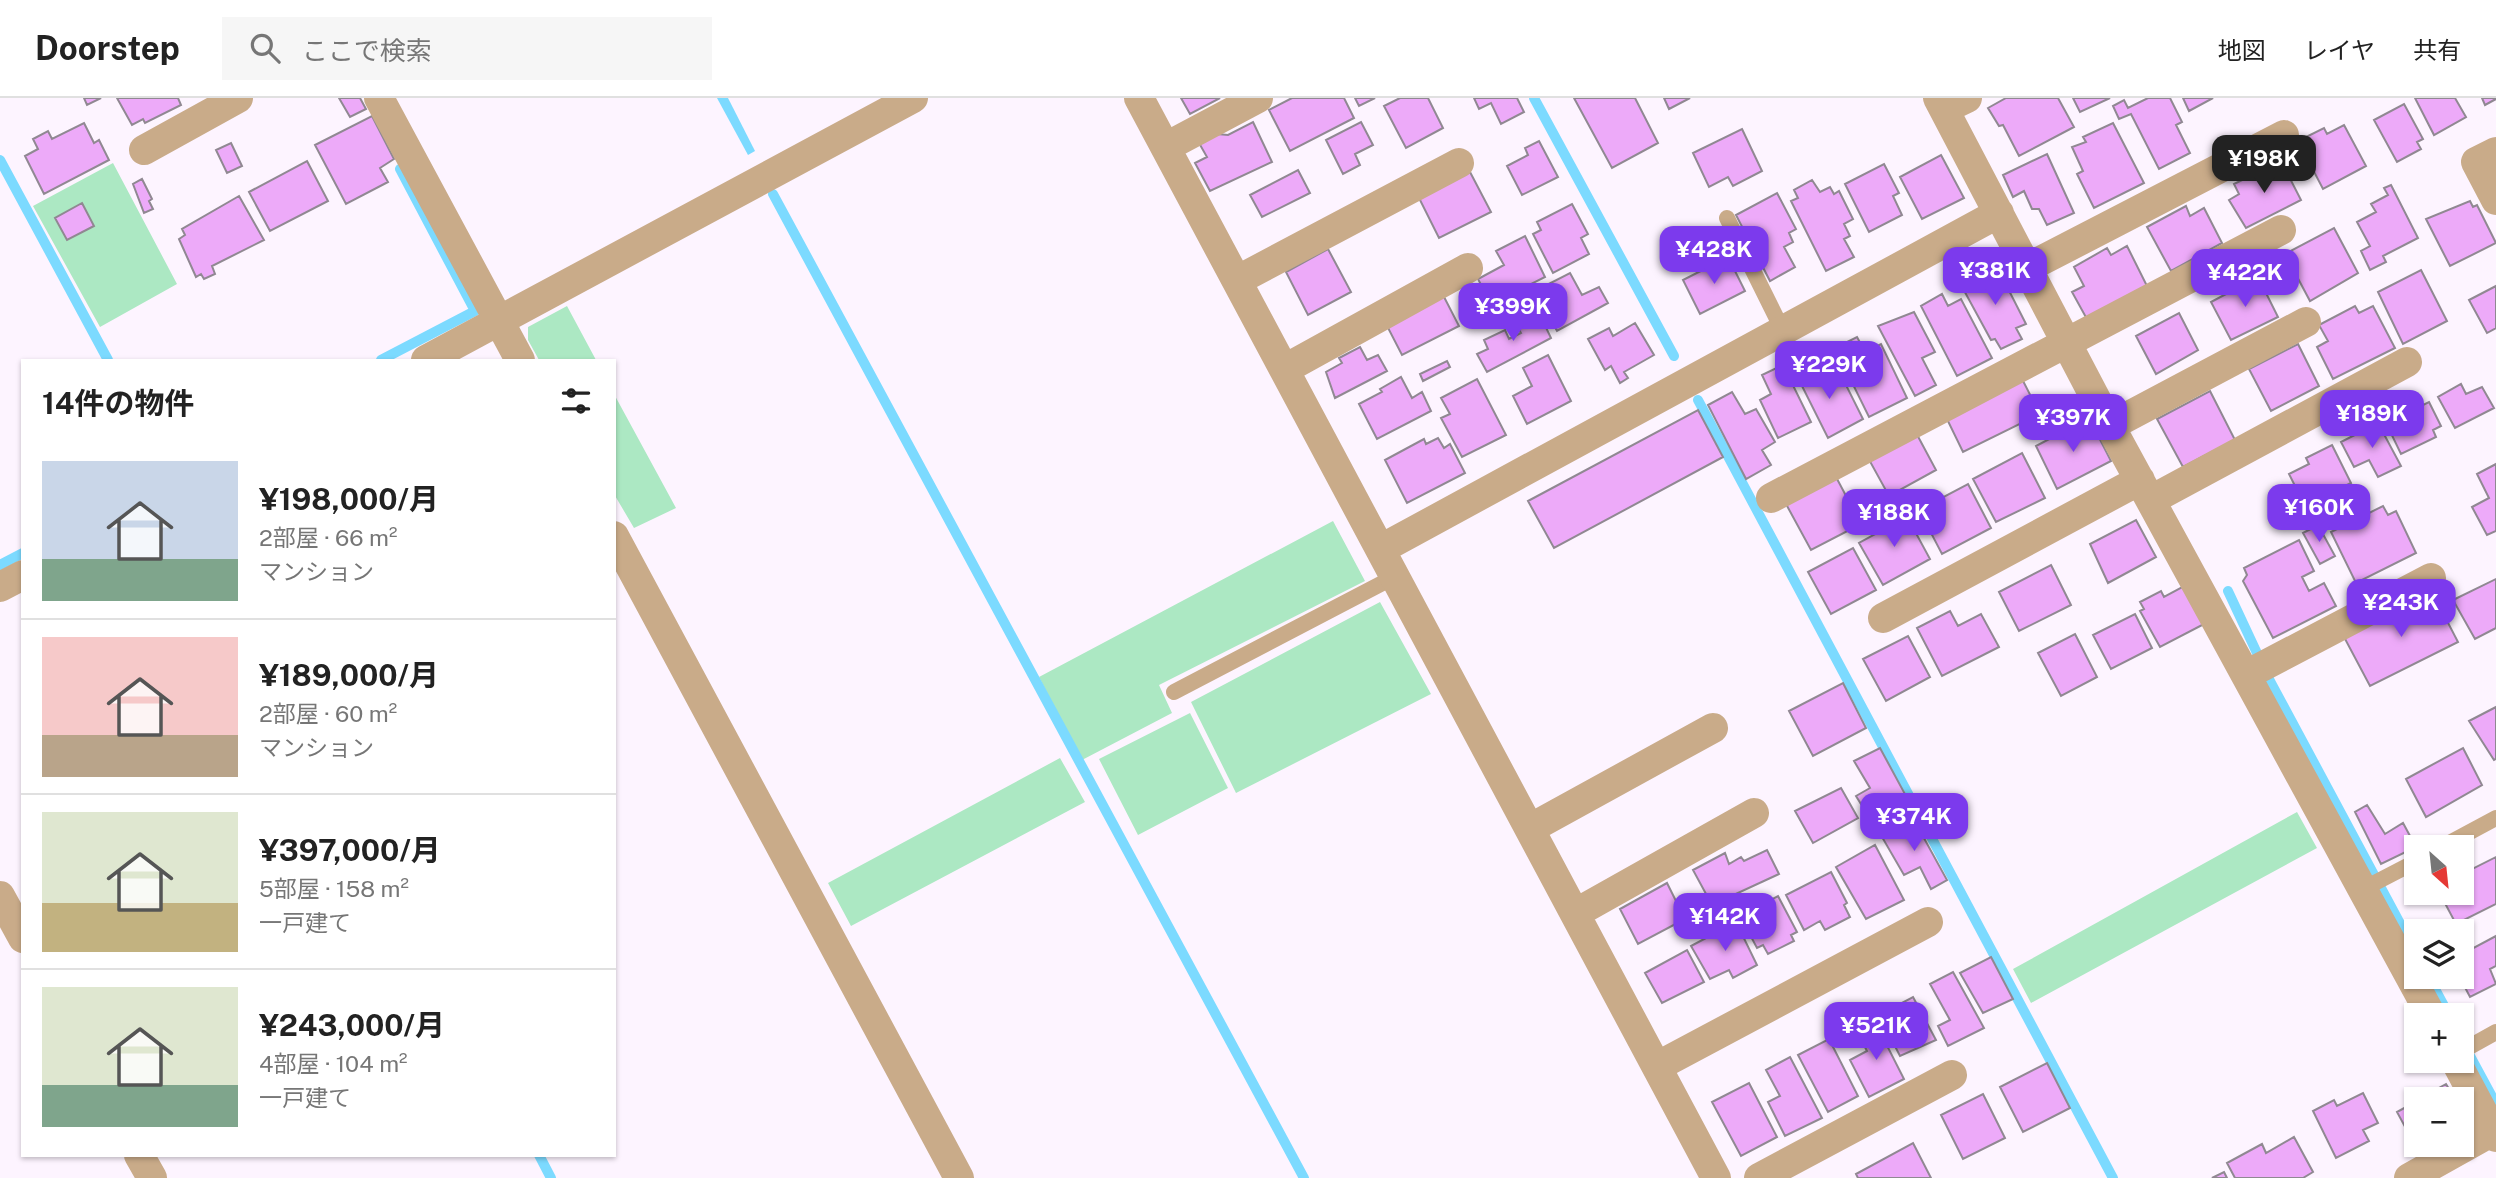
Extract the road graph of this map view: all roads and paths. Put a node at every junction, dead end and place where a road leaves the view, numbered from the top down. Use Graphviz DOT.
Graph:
graph roads {
  1 [pos="238,98"];
  2 [pos="379,98"];
  3 [pos="913,98"];
  4 [pos="1139,98"];
  5 [pos="1258,98"];
  6 [pos="1950,102"];
  7 [pos="2284,135"];
  8 [pos="1166,147"];
  9 [pos="144,150"];
  10 [pos="2496,152"];
  11 [pos="1459,163"];
  12 [pos="2496,200"];
  13 [pos="1999,213"];
  14 [pos="1727,218"];
  15 [pos="2281,230"];
  16 [pos="2029,267"];
  17 [pos="1468,268"];
  18 [pos="1238,280"];
  19 [pos="499,322"];
  20 [pos="2306,322"];
  21 [pos="1782,329"];
  22 [pos="2066,342"];
  23 [pos="428,359"];
  24 [pos="519,359"];
  25 [pos="2407,362"];
  26 [pos="1285,369"];
  27 [pos="2110,426"];
  28 [pos="2145,490"];
  29 [pos="1771,498"];
  30 [pos="616,540"];
  31 [pos="1381,549"];
  32 [pos="21,576"];
  33 [pos="1396,576"];
  34 [pos="2431,578"];
  35 [pos="0,587"];
  36 [pos="1883,618"];
  37 [pos="2248,674"];
  38 [pos="1174,692"];
  39 [pos="1713,728"];
  40 [pos="1754,813"];
  41 [pos="2496,818"];
  42 [pos="1531,828"];
  43 [pos="2464,835"];
  44 [pos="2404,868"];
  45 [pos="2363,889"];
  46 [pos="0,896"];
  47 [pos="1576,913"];
  48 [pos="1928,922"];
  49 [pos="21,934"];
  50 [pos="2425,1003"];
  51 [pos="2496,1032"];
  52 [pos="2474,1044"];
  53 [pos="1658,1066"];
  54 [pos="2462,1073"];
  55 [pos="1952,1075"];
  56 [pos="2494,1134"];
  57 [pos="140,1157"];
  58 [pos="152,1178"];
  59 [pos="959,1178"];
  60 [pos="1716,1178"];
  61 [pos="1759,1178"];
  62 [pos="2409,1178"];
  1 -- 9 [label="street"];
  2 -- 19 [label="street"];
  3 -- 19 [label="street"];
  4 -- 8 [label="street"];
  5 -- 8 [label="street"];
  6 -- 13 [label="street"];
  7 -- 16 [label="street"];
  8 -- 18 [label="street"];
  10 -- 12 [label="street"];
  11 -- 18 [label="street"];
  13 -- 16 [label="street"];
  13 -- 21 [label="street"];
  14 -- 21 [label="lane"];
  15 -- 22 [label="street"];
  16 -- 22 [label="street"];
  17 -- 26 [label="street"];
  18 -- 26 [label="street"];
  19 -- 23 [label="street"];
  19 -- 24 [label="street"];
  20 -- 27 [label="street"];
  21 -- 31 [label="street"];
  22 -- 27 [label="street"];
  22 -- 29 [label="street"];
  25 -- 28 [label="street"];
  26 -- 31 [label="street"];
  27 -- 28 [label="street"];
  28 -- 36 [label="street"];
  28 -- 37 [label="street"];
  30 -- 59 [label="street"];
  31 -- 33 [label="street"];
  32 -- 35 [label="street"];
  33 -- 38 [label="lane"];
  33 -- 42 [label="street"];
  34 -- 37 [label="street"];
  37 -- 45 [label="street"];
  39 -- 42 [label="street"];
  40 -- 47 [label="street"];
  41 -- 43 [label="lane"];
  42 -- 47 [label="street"];
  44 -- 45 [label="lane"];
  45 -- 50 [label="street"];
  46 -- 49 [label="street"];
  47 -- 53 [label="street"];
  48 -- 53 [label="street"];
  51 -- 52 [label="lane"];
  53 -- 60 [label="street"];
  54 -- 56 [label="street"];
  55 -- 61 [label="street"];
  56 -- 62 [label="street"];
  57 -- 58 [label="street"];
}
